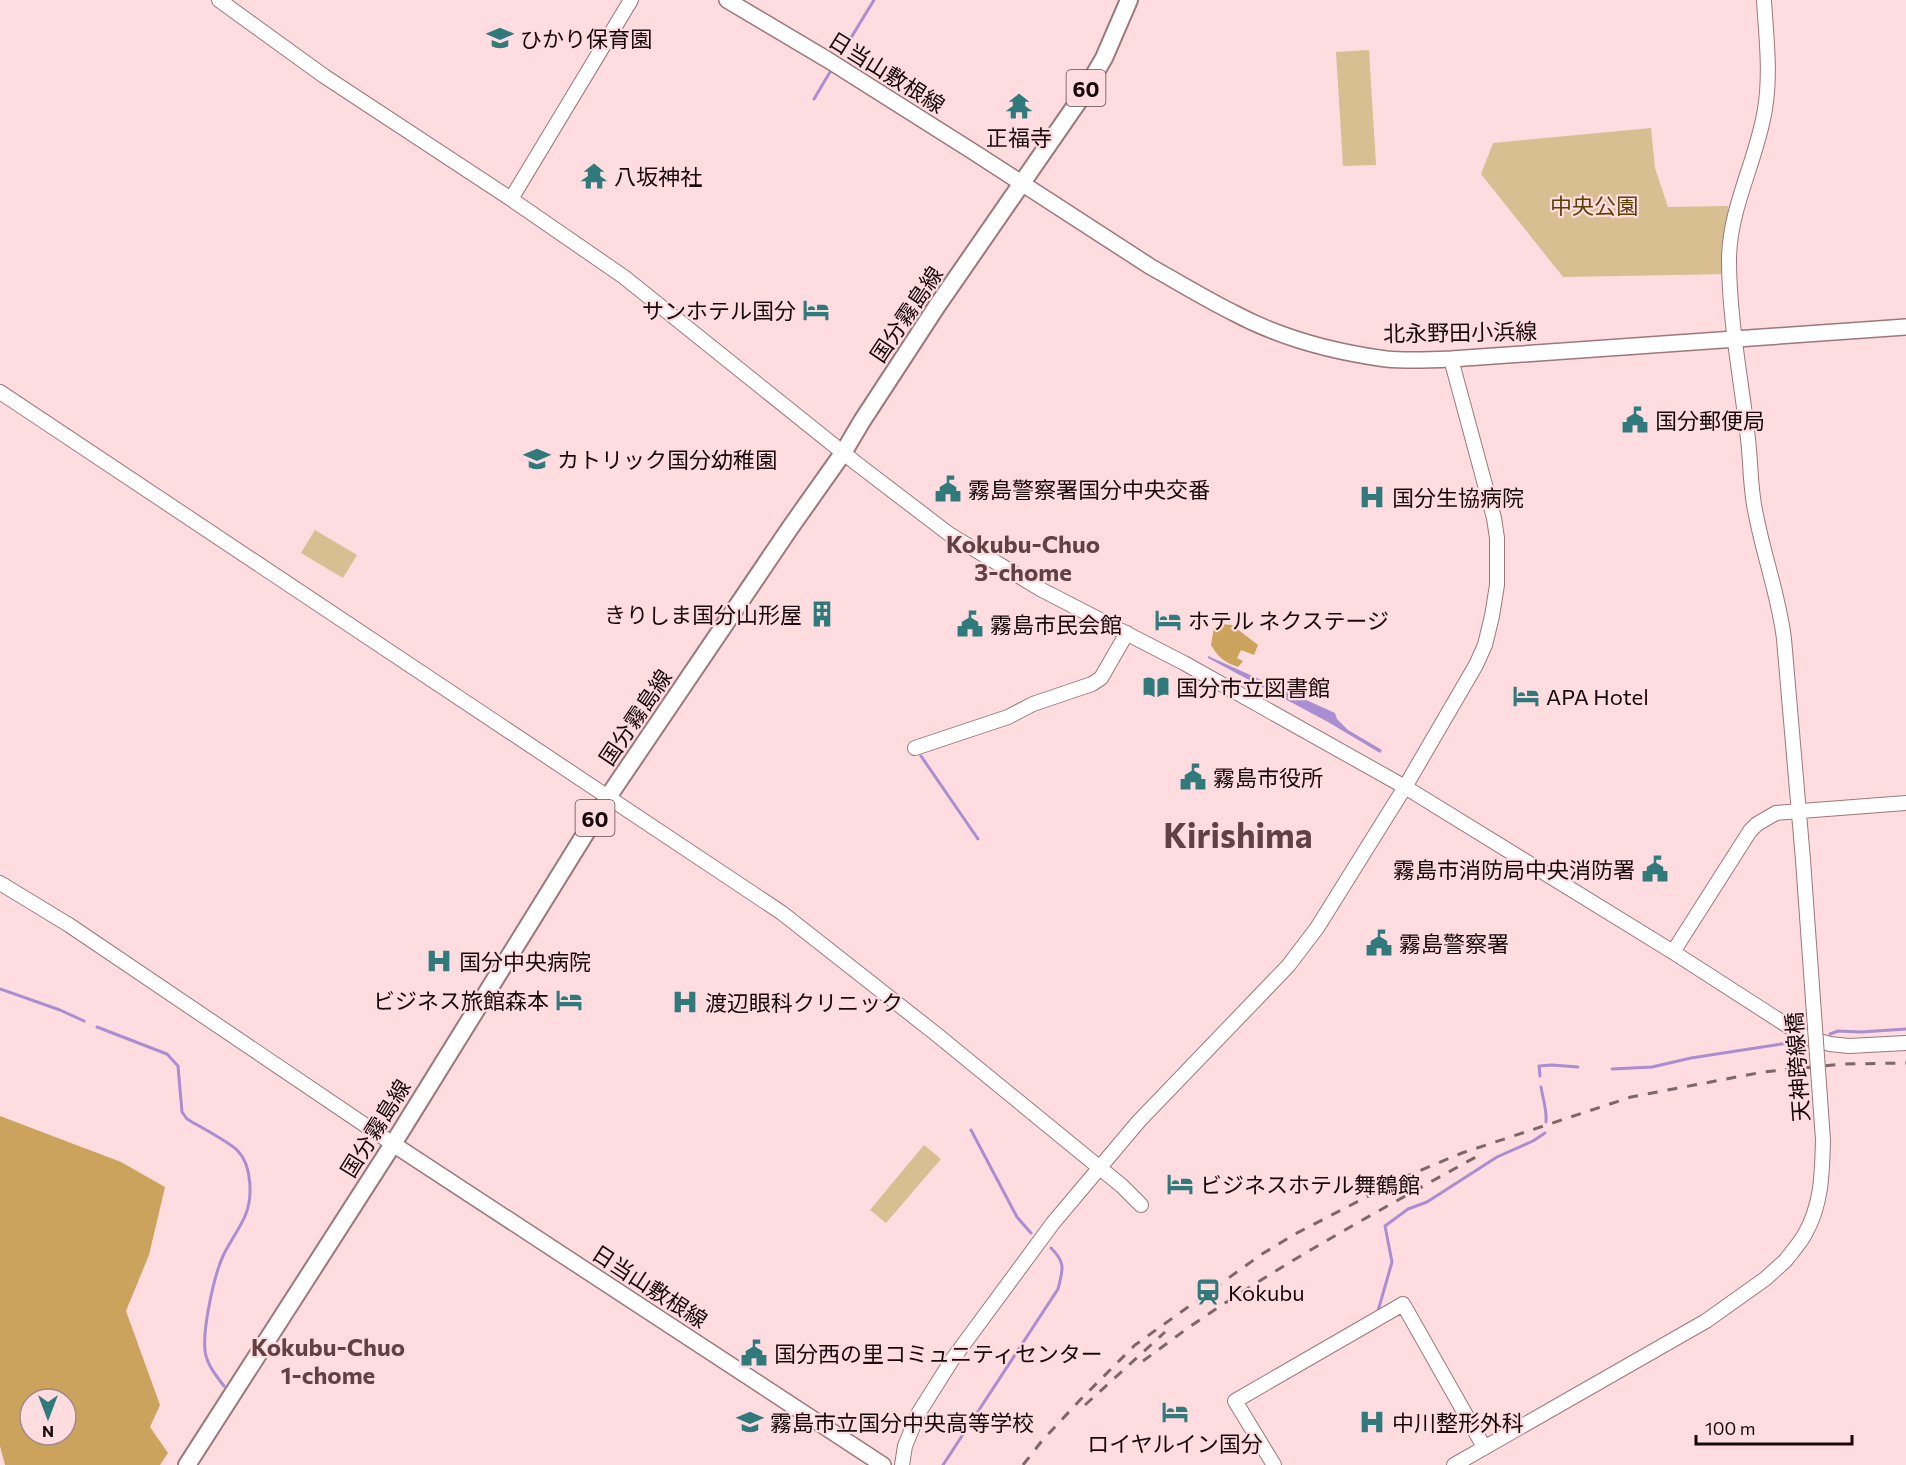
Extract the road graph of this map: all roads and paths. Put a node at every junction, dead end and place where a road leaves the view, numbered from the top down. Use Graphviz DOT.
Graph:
graph roads {
  1 [pos="219,0"];
  2 [pos="630,0"];
  3 [pos="727,0"];
  4 [pos="1129,0"];
  5 [pos="1764,0"];
  6 [pos="1022,184"];
  7 [pos="511,200"];
  8 [pos="1906,327"];
  9 [pos="1733,340"];
  10 [pos="1451,359"];
  11 [pos="0,392"];
  12 [pos="843,453"];
  13 [pos="1127,633"];
  14 [pos="915,748"];
  15 [pos="1405,787"];
  16 [pos="608,797"];
  17 [pos="1906,803"];
  18 [pos="1798,810"];
  19 [pos="0,883"];
  20 [pos="1673,952"];
  21 [pos="1906,1043"];
  22 [pos="393,1144"];
  23 [pos="1099,1168"];
  24 [pos="1141,1206"];
  25 [pos="1484,1447"];
  26 [pos="186,1465"];
  27 [pos="883,1465"];
  28 [pos="902,1465"];
  29 [pos="1274,1465"];
  30 [pos="1454,1465"];
  1 -- 7 [label="street"];
  2 -- 7 [label="street"];
  3 -- 6 [label="main road, 日当山敷根線"];
  4 -- 6 [label="main road, 国分霧島線 / 60"];
  5 -- 9 [label="street, 天神跨線橋"];
  6 -- 10 [label="main road, 北永野田小浜線"];
  6 -- 12 [label="main road, 国分霧島線 / 60"];
  7 -- 12 [label="street"];
  8 -- 9 [label="main road, 北永野田小浜線"];
  9 -- 10 [label="main road, 北永野田小浜線"];
  9 -- 18 [label="street, 天神跨線橋"];
  10 -- 15 [label="street"];
  11 -- 16 [label="street"];
  12 -- 13 [label="street"];
  12 -- 16 [label="main road, 国分霧島線 / 60"];
  13 -- 14 [label="street"];
  13 -- 15 [label="street"];
  15 -- 20 [label="street"];
  15 -- 23 [label="street"];
  16 -- 22 [label="main road, 国分霧島線 / 60"];
  16 -- 23 [label="street"];
  17 -- 18 [label="street"];
  18 -- 20 [label="street"];
  18 -- 25 [label="street, 天神跨線橋, bridge"];
  19 -- 22 [label="street"];
  20 -- 21 [label="street"];
  22 -- 26 [label="main road, 国分霧島線 / 60"];
  22 -- 27 [label="main road, 日当山敷根線"];
  23 -- 24 [label="street"];
  23 -- 28 [label="street"];
  25 -- 29 [label="street"];
  25 -- 30 [label="street, 天神跨線橋"];
}
